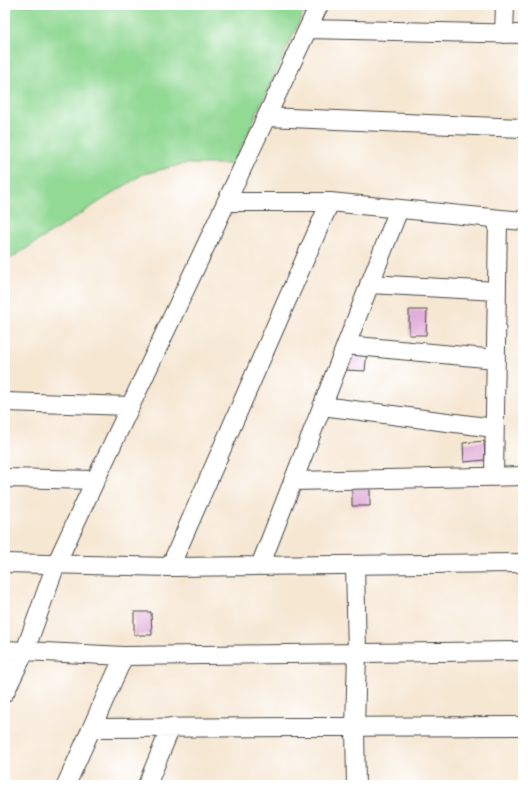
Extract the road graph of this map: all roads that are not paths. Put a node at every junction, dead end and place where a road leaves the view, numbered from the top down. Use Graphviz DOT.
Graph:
graph roads {
  1 [pos="319,5"];
  2 [pos="505,5"];
  3 [pos="308,29"];
  4 [pos="504,34"];
  5 [pos="523,34"];
  6 [pos="266,117"];
  7 [pos="523,128"];
  8 [pos="226,202"];
  9 [pos="330,202"];
  10 [pos="399,209"];
  11 [pos="498,218"];
  12 [pos="523,221"];
  13 [pos="369,284"];
  14 [pos="497,291"];
  15 [pos="346,345"];
  16 [pos="496,359"];
  17 [pos="5,402"];
  18 [pos="130,406"];
  19 [pos="322,406"];
  20 [pos="494,428"];
  21 [pos="523,476"];
  22 [pos="494,477"];
  23 [pos="5,478"];
  24 [pos="96,480"];
  25 [pos="293,481"];
  26 [pos="5,563"];
  27 [pos="523,563"];
  28 [pos="56,564"];
  29 [pos="355,565"];
  30 [pos="260,566"];
  31 [pos="170,567"];
  32 [pos="5,650"];
  33 [pos="25,651"];
  34 [pos="523,651"];
  35 [pos="357,653"];
  36 [pos="124,656"];
  37 [pos="5,692"];
  38 [pos="523,726"];
  39 [pos="171,727"];
  40 [pos="356,727"];
  41 [pos="92,728"];
  42 [pos="66,785"];
  43 [pos="147,785"];
  44 [pos="356,785"];
  1 -- 3 [label="street"];
  2 -- 4 [label="street"];
  3 -- 4 [label="street"];
  3 -- 6 [label="street"];
  4 -- 5 [label="street"];
  6 -- 7 [label="street"];
  6 -- 8 [label="street"];
  8 -- 9 [label="street"];
  8 -- 18 [label="street"];
  9 -- 10 [label="street"];
  9 -- 31 [label="street"];
  10 -- 11 [label="street"];
  10 -- 13 [label="street"];
  11 -- 12 [label="street"];
  11 -- 14 [label="street"];
  13 -- 14 [label="street"];
  13 -- 15 [label="street"];
  14 -- 16 [label="street"];
  15 -- 16 [label="street"];
  15 -- 19 [label="street"];
  16 -- 20 [label="street"];
  17 -- 18 [label="street"];
  18 -- 24 [label="street"];
  19 -- 20 [label="street"];
  19 -- 25 [label="street"];
  20 -- 22 [label="street"];
  21 -- 22 [label="street"];
  22 -- 25 [label="street"];
  23 -- 24 [label="street"];
  24 -- 28 [label="street"];
  25 -- 30 [label="street"];
  26 -- 28 [label="street"];
  27 -- 29 [label="street"];
  28 -- 31 [label="street"];
  28 -- 33 [label="street"];
  29 -- 30 [label="street"];
  29 -- 35 [label="street"];
  30 -- 31 [label="street"];
  32 -- 33 [label="street"];
  33 -- 36 [label="street"];
  33 -- 37 [label="street"];
  34 -- 35 [label="street"];
  35 -- 36 [label="street"];
  35 -- 40 [label="street"];
  36 -- 41 [label="street"];
  38 -- 40 [label="street"];
  39 -- 40 [label="street"];
  39 -- 41 [label="street"];
  39 -- 43 [label="street"];
  40 -- 44 [label="street"];
  41 -- 42 [label="street"];
}
